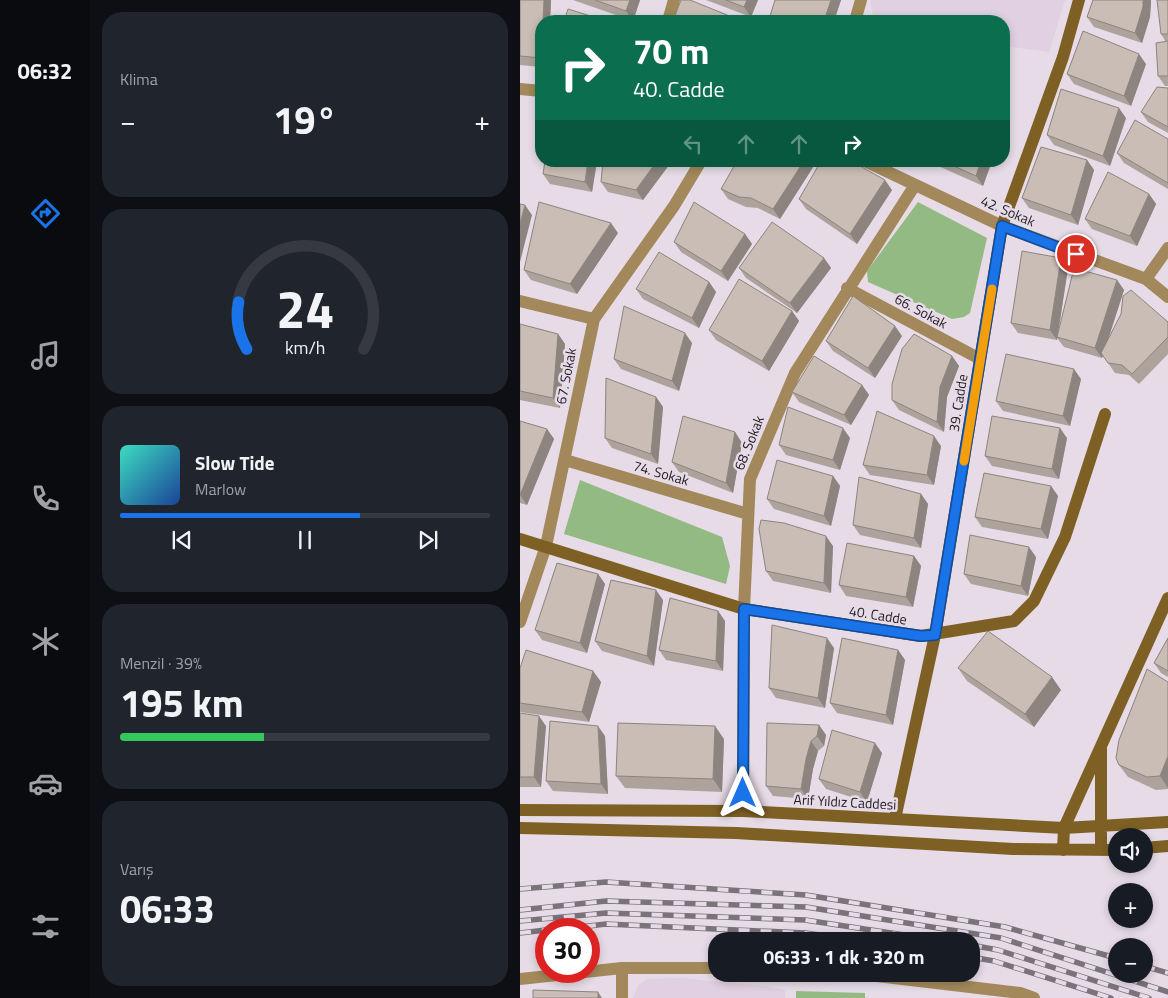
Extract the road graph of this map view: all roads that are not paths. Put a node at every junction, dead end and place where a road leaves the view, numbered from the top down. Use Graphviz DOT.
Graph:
graph roads {
  1 [pos="674,0"];
  2 [pos="861,0"];
  3 [pos="1079,0"];
  4 [pos="670,15"];
  5 [pos="857,15"];
  6 [pos="520,88"];
  7 [pos="535,90"];
  8 [pos="697,167"];
  9 [pos="878,167"];
  10 [pos="915,185"];
  11 [pos="1002,226"];
  12 [pos="1168,248"];
  13 [pos="1146,279"];
  14 [pos="847,288"];
  15 [pos="1168,297"];
  16 [pos="520,301"];
  17 [pos="594,319"];
  18 [pos="980,359"];
  19 [pos="1105,414"];
  20 [pos="565,460"];
  21 [pos="748,514"];
  22 [pos="520,539"];
  23 [pos="546,546"];
  24 [pos="1168,598"];
  25 [pos="744,609"];
  26 [pos="520,622"];
  27 [pos="935,635"];
  28 [pos="1101,744"];
  29 [pos="520,810"];
  30 [pos="743,811"];
  31 [pos="895,819"];
  32 [pos="1168,822"];
  33 [pos="1100,826"];
  34 [pos="520,828"];
  35 [pos="1064,828"];
  36 [pos="1168,846"];
  37 [pos="1153,847"];
  38 [pos="1063,850"];
  39 [pos="1101,850"];
  40 [pos="1108,850"];
  41 [pos="622,968"];
  42 [pos="708,968"];
  43 [pos="520,979"];
  44 [pos="918,982"];
  45 [pos="1020,996"];
  46 [pos="622,998"];
  47 [pos="1034,998"];
  1 -- 4 [label="street"];
  2 -- 5 [label="street"];
  3 -- 11 [label="street, 39. Cadde"];
  6 -- 7 [label="street"];
  8 -- 17 [label="street, 67. Sokak"];
  9 -- 10 [label="street, 42. Sokak"];
  10 -- 11 [label="street, 42. Sokak"];
  10 -- 14 [label="street, 68. Sokak"];
  11 -- 13 [label="street, 42. Sokak"];
  11 -- 18 [label="street, 39. Cadde"];
  12 -- 13 [label="street"];
  13 -- 15 [label="street, 42. Sokak"];
  14 -- 18 [label="street, 66. Sokak"];
  14 -- 21 [label="street, 68. Sokak"];
  16 -- 17 [label="street"];
  17 -- 20 [label="street, 67. Sokak"];
  18 -- 27 [label="street, 39. Cadde"];
  19 -- 27 [label="street, 40. Cadde"];
  20 -- 21 [label="street, 74. Sokak"];
  20 -- 23 [label="street, 67. Sokak"];
  21 -- 25 [label="street, 68. Sokak"];
  22 -- 23 [label="street, 40. Cadde"];
  23 -- 25 [label="street, 40. Cadde"];
  23 -- 26 [label="street, 67. Sokak"];
  24 -- 28 [label="street"];
  25 -- 27 [label="street, 40. Cadde"];
  25 -- 30 [label="street, 68. Sokak"];
  27 -- 31 [label="street, 39. Cadde"];
  28 -- 33 [label="street"];
  28 -- 35 [label="street"];
  29 -- 30 [label="street, Arif Yıldız Caddesi"];
  30 -- 31 [label="street, Arif Yıldız Caddesi"];
  31 -- 35 [label="street, Arif Yıldız Caddesi"];
  32 -- 33 [label="street, Arif Yıldız Caddesi"];
  33 -- 35 [label="street, Arif Yıldız Caddesi"];
  33 -- 39 [label="street"];
  34 -- 38 [label="street"];
  35 -- 38 [label="street"];
  36 -- 37 [label="street"];
  38 -- 39 [label="street"];
  39 -- 40 [label="street"];
  41 -- 42 [label="street"];
  41 -- 43 [label="street"];
  41 -- 46 [label="street"];
  44 -- 45 [label="street"];
  45 -- 47 [label="street"];
}
